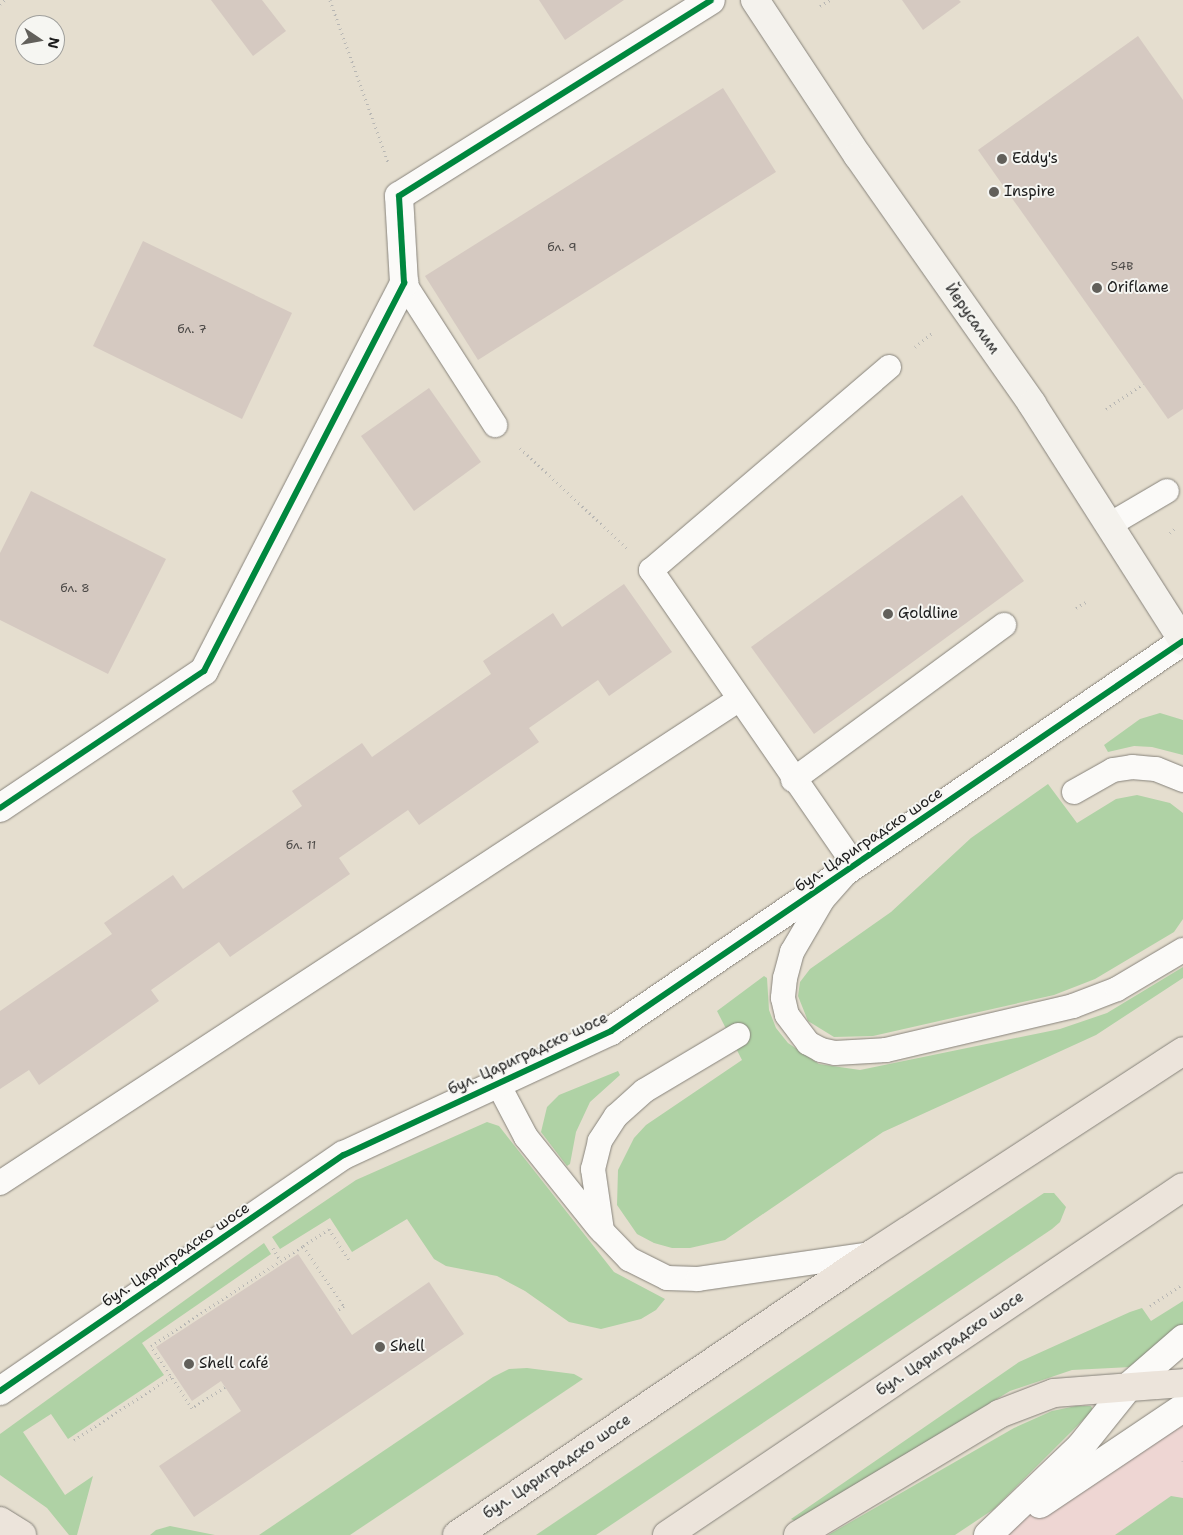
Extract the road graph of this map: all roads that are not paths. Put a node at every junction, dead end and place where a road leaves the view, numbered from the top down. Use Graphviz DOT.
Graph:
graph roads {
  1 [pos="711,0"];
  2 [pos="755,0"];
  3 [pos="404,283"];
  4 [pos="889,367"];
  5 [pos="495,426"];
  6 [pos="1167,491"];
  7 [pos="1109,525"];
  8 [pos="1004,624"];
  9 [pos="1183,641"];
  10 [pos="738,700"];
  11 [pos="793,780"];
  12 [pos="1183,780"];
  13 [pos="1074,792"];
  14 [pos="0,808"];
  15 [pos="854,864"];
  16 [pos="1183,950"];
  17 [pos="738,1035"];
  18 [pos="1183,1051"];
  19 [pos="497,1082"];
  20 [pos="0,1183"];
  21 [pos="1183,1187"];
  22 [pos="602,1231"];
  23 [pos="872,1254"];
  24 [pos="1183,1339"];
  25 [pos="1183,1382"];
  26 [pos="3,1384"];
  27 [pos="1129,1386"];
  28 [pos="1183,1408"];
  29 [pos="0,1521"];
  30 [pos="22,1535"];
  31 [pos="456,1535"];
  32 [pos="667,1535"];
  33 [pos="798,1535"];
  34 [pos="988,1535"];
  35 [pos="993,1535"];
  1 -- 3 [label="street"];
  2 -- 7 [label="street, Йерусалим"];
  3 -- 5 [label="lane"];
  3 -- 14 [label="street"];
  4 -- 10 [label="lane"];
  6 -- 7 [label="lane"];
  7 -- 9 [label="street, Йерусалим"];
  8 -- 11 [label="lane"];
  9 -- 15 [label="street, бул. Цариградско шосе"];
  10 -- 11 [label="lane"];
  10 -- 20 [label="lane"];
  11 -- 15 [label="lane"];
  12 -- 13 [label="lane"];
  15 -- 16 [label="lane"];
  15 -- 19 [label="street, бул. Цариградско шосе"];
  17 -- 22 [label="lane"];
  18 -- 23 [label="highway, бул. Цариградско шосе"];
  19 -- 22 [label="lane"];
  19 -- 26 [label="street, бул. Цариградско шосе"];
  21 -- 32 [label="highway, бул. Цариградско шосе"];
  22 -- 23 [label="lane"];
  23 -- 31 [label="highway, бул. Цариградско шосе"];
  24 -- 27 [label="street"];
  25 -- 27 [label="highway"];
  27 -- 33 [label="highway"];
  27 -- 34 [label="street"];
  28 -- 35 [label="street"];
  29 -- 30 [label="highway"];
}
